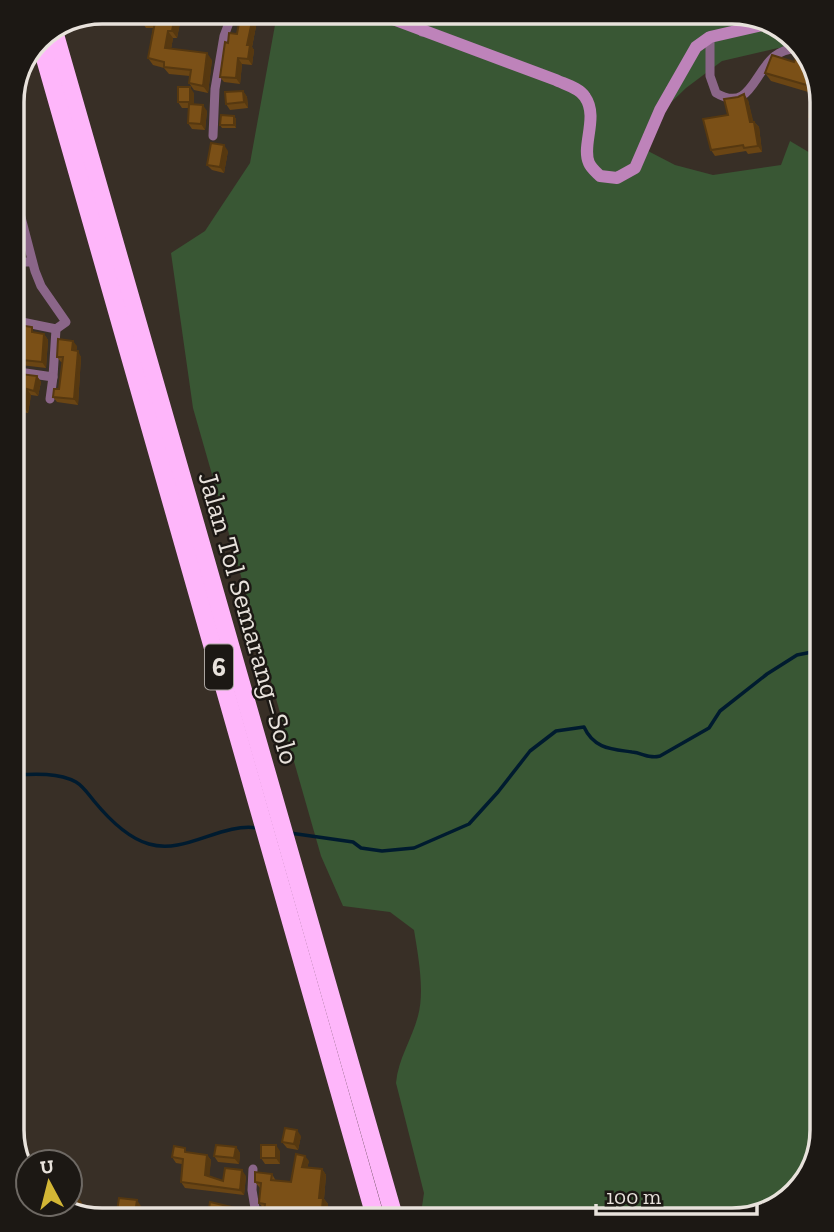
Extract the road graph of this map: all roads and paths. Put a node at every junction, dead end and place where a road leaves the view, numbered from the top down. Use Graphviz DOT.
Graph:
graph roads {
  1 [pos="228,24"];
  2 [pos="409,24"];
  3 [pos="423,25"];
  4 [pos="751,28"];
  5 [pos="422,32"];
  6 [pos="710,37"];
  7 [pos="56,40"];
  8 [pos="788,48"];
  9 [pos="43,52"];
  10 [pos="213,136"];
  11 [pos="25,234"];
  12 [pos="25,262"];
  13 [pos="32,262"];
  14 [pos="25,323"];
  15 [pos="56,329"];
  16 [pos="129,329"];
  17 [pos="25,374"];
  18 [pos="53,377"];
  19 [pos="50,399"];
  20 [pos="253,1169"];
  21 [pos="255,1207"];
  22 [pos="372,1207"];
  23 [pos="391,1207"];
  1 -- 10 [label="street"];
  2 -- 5 [label="street"];
  3 -- 5 [label="street"];
  4 -- 6 [label="street"];
  5 -- 6 [label="street"];
  6 -- 8 [label="street"];
  7 -- 16 [label="highway, Jalan Tol Semarang–Solo / 6"];
  9 -- 16 [label="highway, Jalan Tol Semarang–Solo / 6"];
  11 -- 13 [label="street"];
  12 -- 13 [label="street"];
  13 -- 15 [label="street"];
  14 -- 15 [label="street"];
  15 -- 18 [label="street"];
  16 -- 22 [label="highway, Jalan Tol Semarang–Solo / 6"];
  16 -- 23 [label="highway, Jalan Tol Semarang–Solo / 6"];
  17 -- 18 [label="street"];
  18 -- 19 [label="street"];
  20 -- 21 [label="street"];
}
